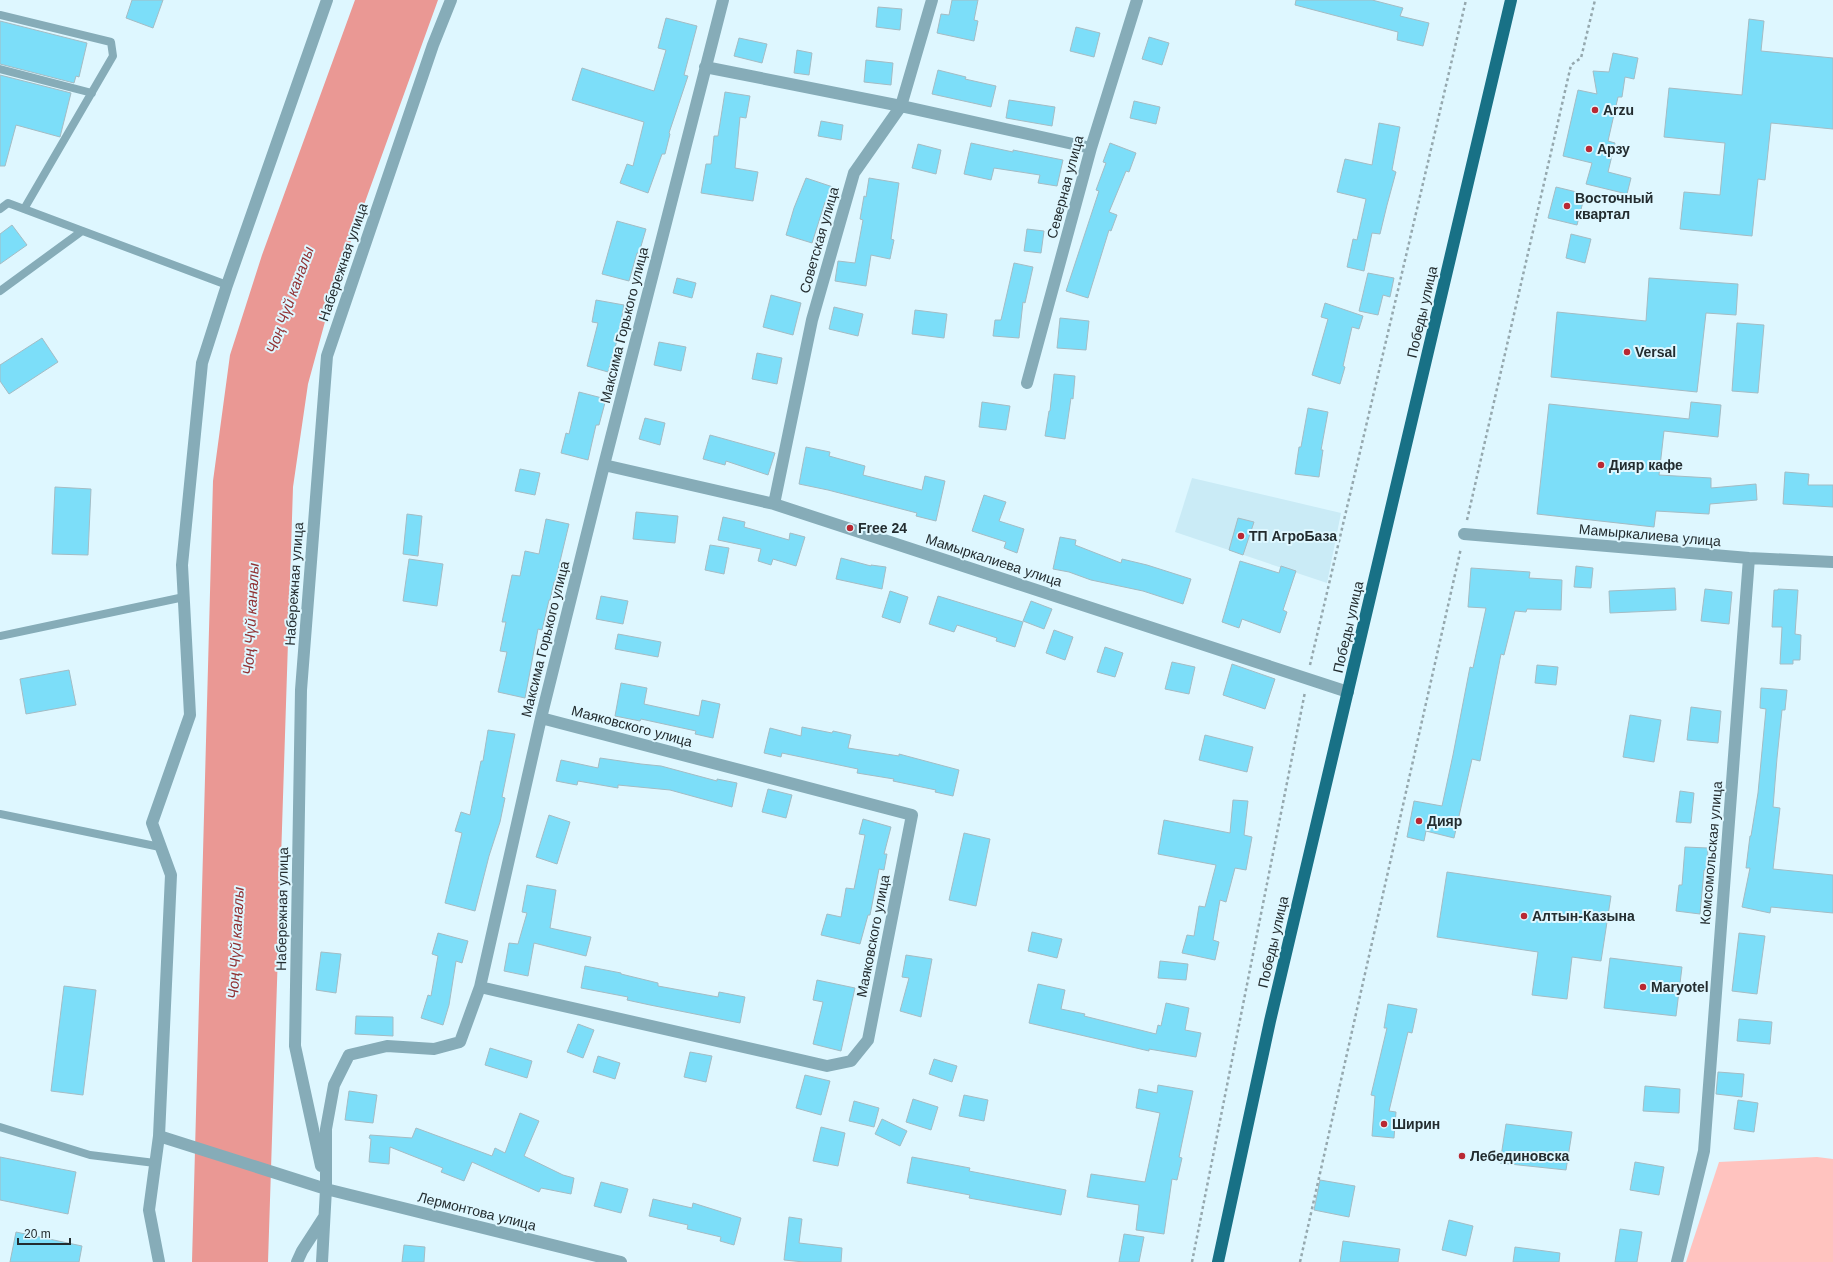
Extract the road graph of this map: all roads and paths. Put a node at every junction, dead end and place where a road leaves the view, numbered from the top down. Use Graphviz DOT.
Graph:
graph roads {
  1 [pos="327,0"];
  2 [pos="451,0"];
  3 [pos="723,0"];
  4 [pos="932,0"];
  5 [pos="1137,0"];
  6 [pos="1466,0"];
  7 [pos="1511,0"];
  8 [pos="1595,0"];
  9 [pos="0,15"];
  10 [pos="705,67"];
  11 [pos="0,69"];
  12 [pos="92,93"];
  13 [pos="901,106"];
  14 [pos="1091,148"];
  15 [pos="4,202"];
  16 [pos="0,209"];
  17 [pos="24,209"];
  18 [pos="82,231"];
  19 [pos="227,285"];
  20 [pos="0,291"];
  21 [pos="1027,383"];
  22 [pos="604,465"];
  23 [pos="774,504"];
  24 [pos="1464,534"];
  25 [pos="1749,558"];
  26 [pos="1833,562"];
  27 [pos="184,597"];
  28 [pos="0,636"];
  29 [pos="1308,678"];
  30 [pos="1348,692"];
  31 [pos="541,718"];
  32 [pos="0,814"];
  33 [pos="160,847"];
  34 [pos="480,986"];
  35 [pos="0,1127"];
  36 [pos="159,1136"];
  37 [pos="155,1163"];
  38 [pos="326,1188"];
  39 [pos="324,1217"];
  40 [pos="159,1262"];
  41 [pos="297,1262"];
  42 [pos="322,1262"];
  43 [pos="621,1262"];
  44 [pos="1192,1262"];
  45 [pos="1218,1262"];
  46 [pos="1300,1262"];
  47 [pos="1677,1262"];
  1 -- 19 [label="street"];
  2 -- 38 [label="street, Набережная улица"];
  3 -- 10 [label="street, Максима Горького улица"];
  4 -- 13 [label="street, Советская улица"];
  5 -- 14 [label="street, Северная улица"];
  6 -- 29 [label="path"];
  7 -- 30 [label="main road, Победы улица"];
  8 -- 24 [label="path"];
  9 -- 12 [label="lane"];
  10 -- 13 [label="street"];
  10 -- 22 [label="street, Максима Горького улица"];
  11 -- 12 [label="lane"];
  12 -- 17 [label="lane"];
  13 -- 14 [label="street"];
  13 -- 23 [label="street, Советская улица"];
  14 -- 21 [label="street, Северная улица"];
  15 -- 16 [label="lane"];
  15 -- 17 [label="lane"];
  17 -- 18 [label="lane"];
  18 -- 19 [label="lane"];
  18 -- 20 [label="lane"];
  19 -- 27 [label="street"];
  22 -- 23 [label="street, Мамыркалиева улица"];
  22 -- 31 [label="street, Максима Горького улица"];
  23 -- 29 [label="street, Мамыркалиева улица"];
  24 -- 25 [label="street, Мамыркалиева улица"];
  24 -- 46 [label="path"];
  25 -- 26 [label="street, Мамыркалиева улица"];
  25 -- 47 [label="street, Комсомольская улица"];
  27 -- 28 [label="lane"];
  27 -- 33 [label="street"];
  29 -- 30 [label="street, Мамыркалиева улица"];
  29 -- 44 [label="path"];
  30 -- 45 [label="main road, Победы улица"];
  31 -- 34 [label="street, Максима Горького улица"];
  31 -- 34 [label="street, Маяковского улица"];
  32 -- 33 [label="lane"];
  33 -- 36 [label="street"];
  34 -- 38 [label="street, Максима Горького улица"];
  35 -- 37 [label="lane"];
  36 -- 37 [label="street"];
  36 -- 38 [label="street, Лермонтова улица"];
  37 -- 40 [label="street"];
  38 -- 39 [label="street"];
  38 -- 43 [label="street, Лермонтова улица"];
  39 -- 41 [label="street"];
  39 -- 42 [label="street"];
}
